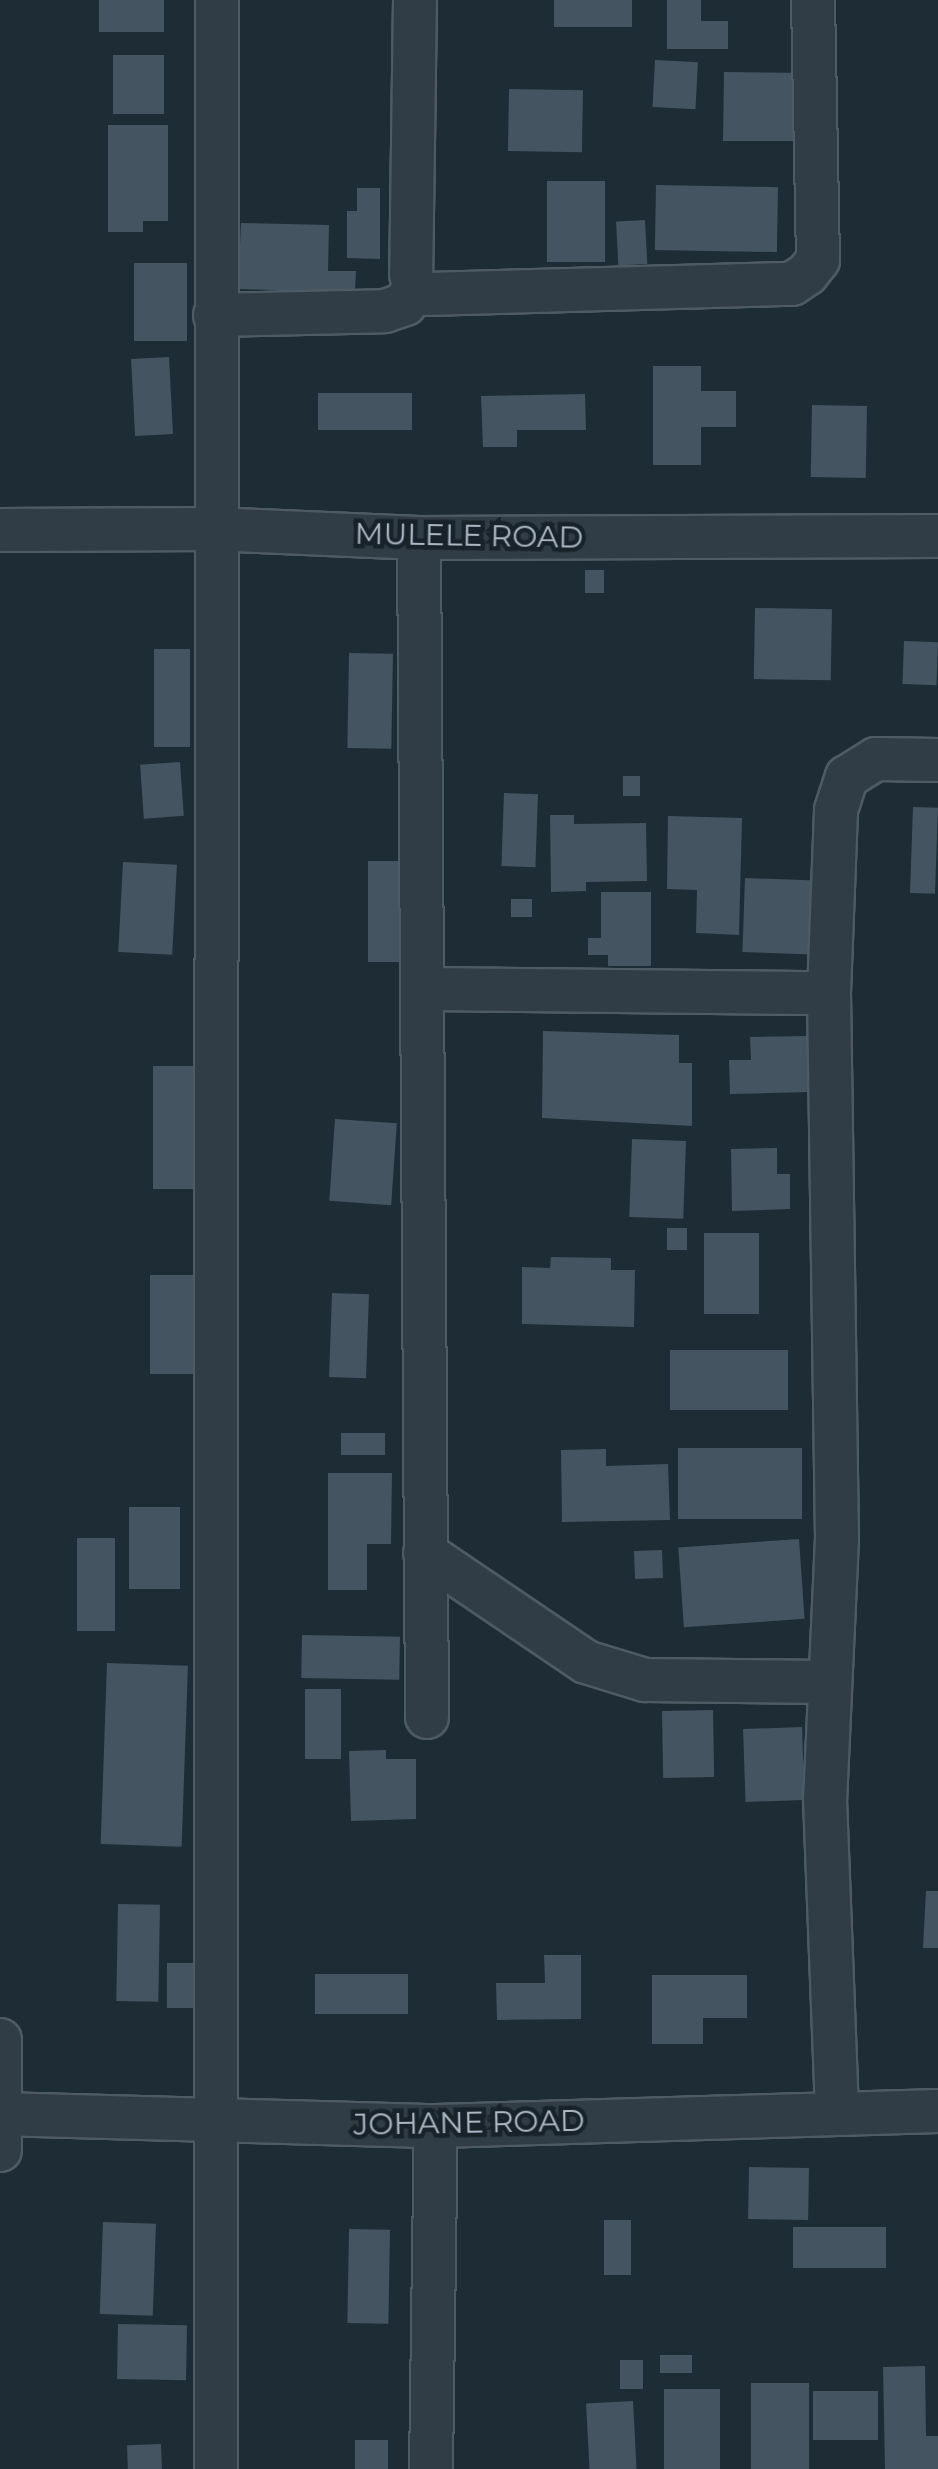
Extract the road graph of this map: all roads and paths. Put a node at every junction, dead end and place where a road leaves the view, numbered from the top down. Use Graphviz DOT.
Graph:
graph roads {
  1 [pos="217,0"];
  2 [pos="415,0"];
  3 [pos="813,0"];
  4 [pos="414,288"];
  5 [pos="215,315"];
  6 [pos="213,529"];
  7 [pos="0,530"];
  8 [pos="938,536"];
  9 [pos="420,538"];
  10 [pos="938,760"];
  11 [pos="426,989"];
  12 [pos="829,993"];
  13 [pos="424,1553"];
  14 [pos="829,1682"];
  15 [pos="427,1717"];
  16 [pos="0,2040"];
  17 [pos="938,2111"];
  18 [pos="837,2113"];
  19 [pos="0,2114"];
  20 [pos="212,2124"];
  21 [pos="436,2126"];
  22 [pos="0,2150"];
  23 [pos="216,2469"];
  24 [pos="431,2469"];
  1 -- 5 [label="street"];
  2 -- 4 [label="street"];
  3 -- 4 [label="street"];
  4 -- 5 [label="street"];
  5 -- 6 [label="street"];
  6 -- 7 [label="street, MULELE ROAD"];
  6 -- 9 [label="street, MULELE ROAD"];
  6 -- 20 [label="street"];
  8 -- 9 [label="street, MULELE ROAD"];
  9 -- 11 [label="street"];
  10 -- 12 [label="street"];
  11 -- 12 [label="street"];
  11 -- 13 [label="street"];
  12 -- 14 [label="street"];
  13 -- 14 [label="street"];
  13 -- 15 [label="street"];
  14 -- 18 [label="street"];
  16 -- 19 [label="street"];
  17 -- 18 [label="street, JOHANE ROAD"];
  18 -- 21 [label="street, JOHANE ROAD"];
  19 -- 20 [label="street, JOHANE ROAD"];
  19 -- 22 [label="street"];
  20 -- 21 [label="street, JOHANE ROAD"];
  20 -- 23 [label="street"];
  21 -- 24 [label="street"];
}
